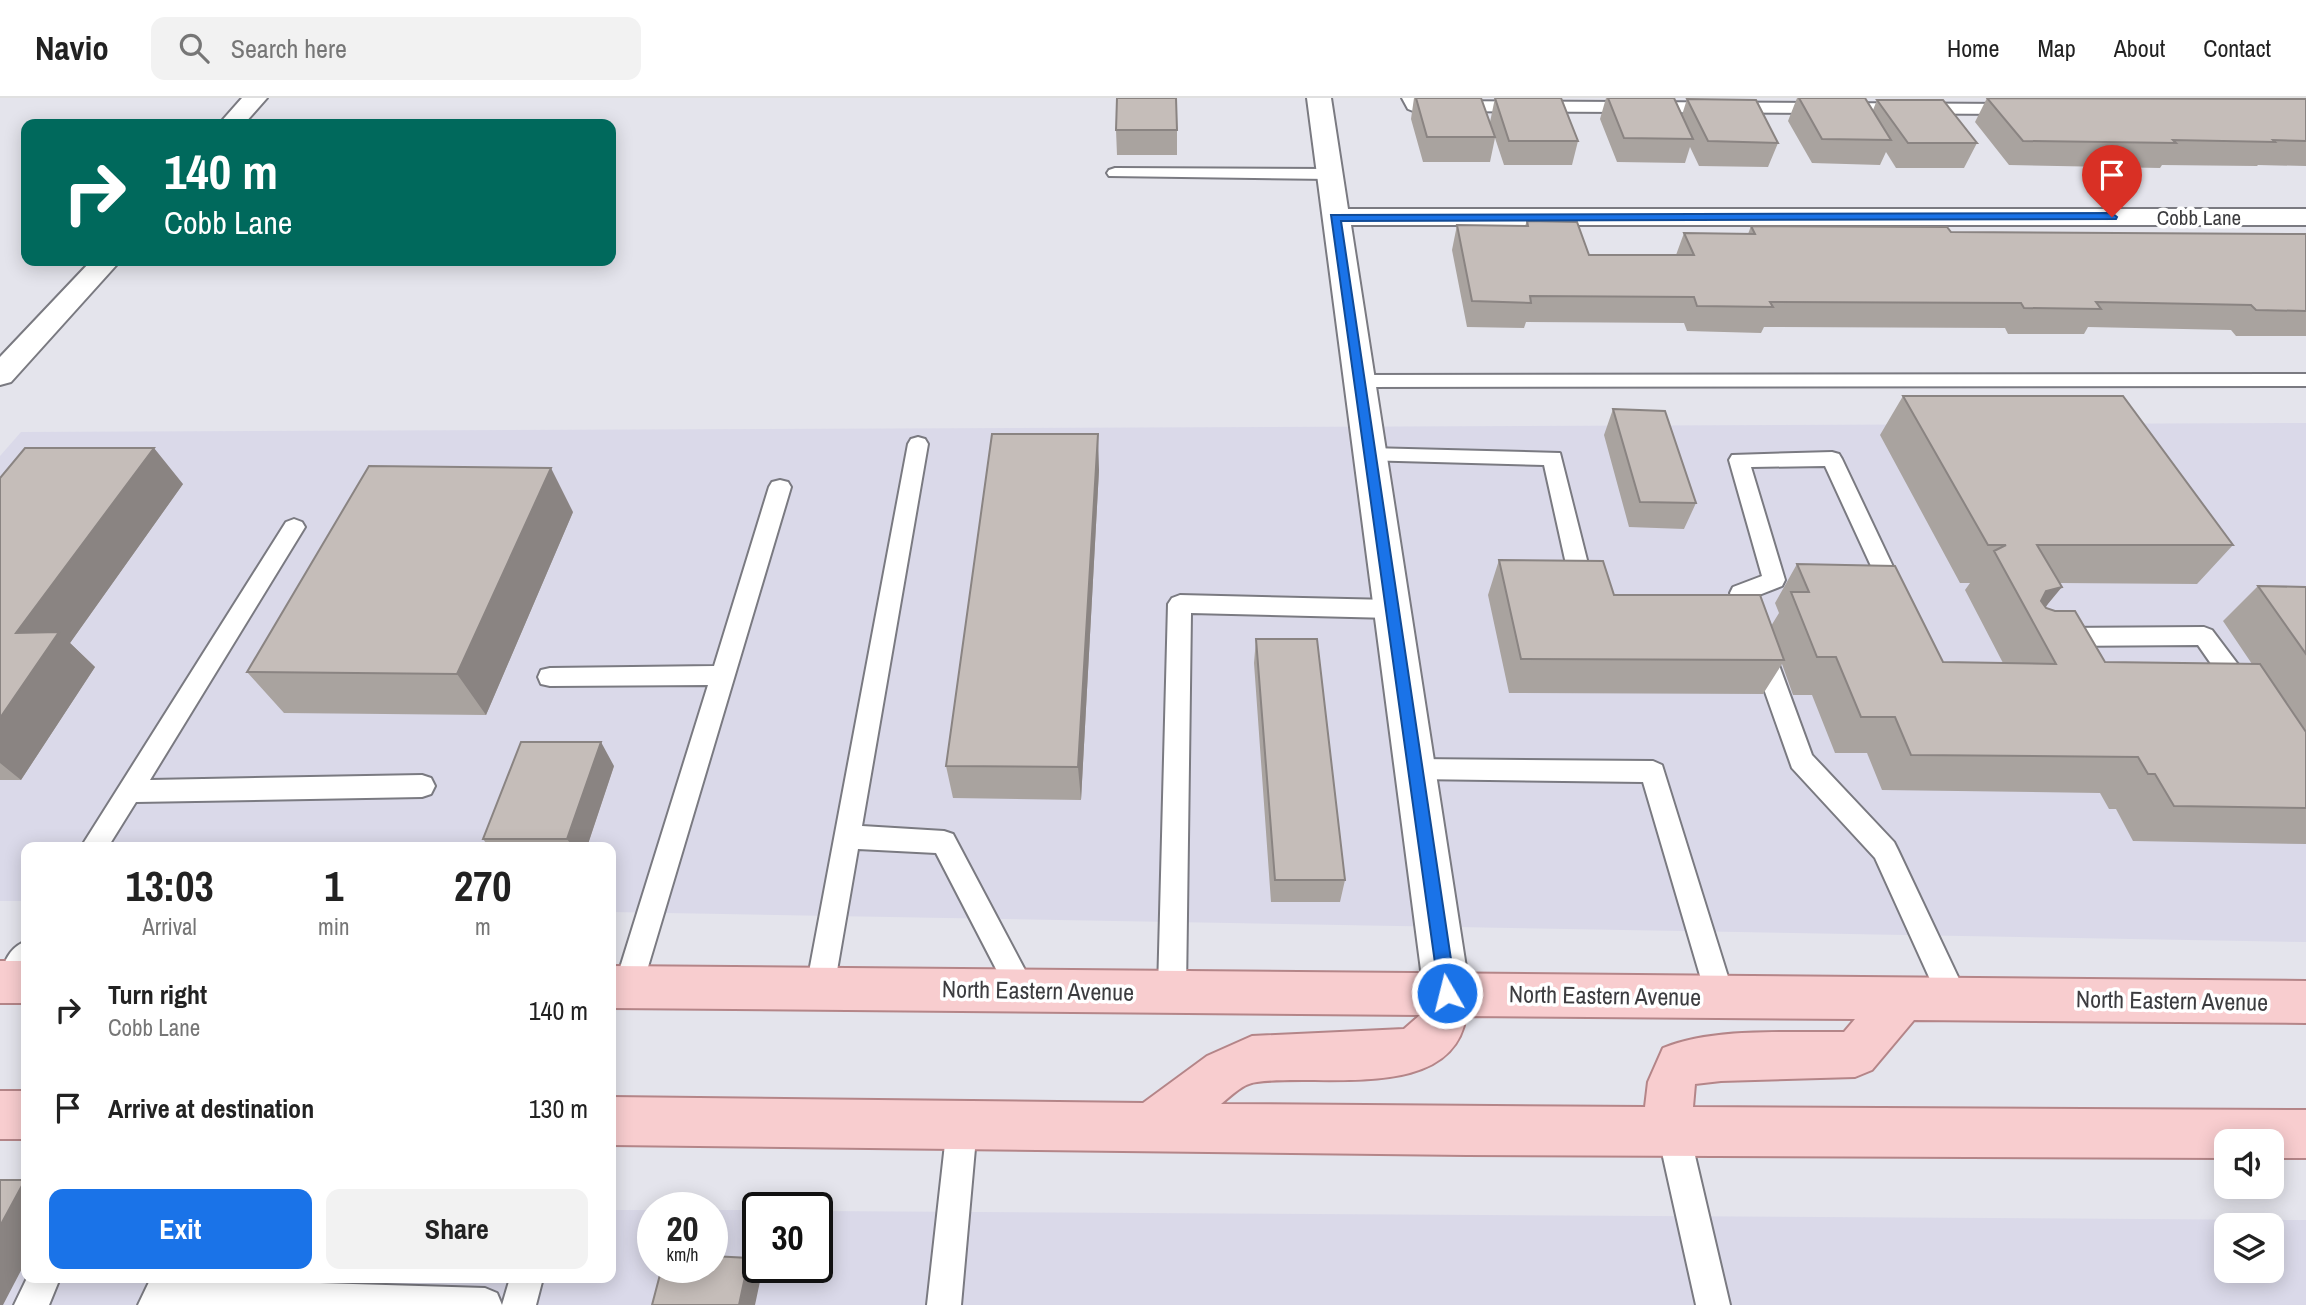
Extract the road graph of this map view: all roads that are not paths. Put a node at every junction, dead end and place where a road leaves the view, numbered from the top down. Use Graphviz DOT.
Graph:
graph roads {
  1 [pos="255,98"];
  2 [pos="1319,98"];
  3 [pos="1410,98"];
  4 [pos="2027,109"];
  5 [pos="236,119"];
  6 [pos="1115,173"];
  7 [pos="1330,174"];
  8 [pos="1335,217"];
  9 [pos="2306,217"];
  10 [pos="101,266"];
  11 [pos="0,375"];
  12 [pos="2306,380"];
  13 [pos="1358,381"];
  14 [pos="918,444"];
  15 [pos="1369,455"];
  16 [pos="780,487"];
  17 [pos="294,527"];
  18 [pos="1577,564"];
  19 [pos="1885,573"];
  20 [pos="1391,609"];
  21 [pos="2038,637"];
  22 [pos="723,675"];
  23 [pos="550,677"];
  24 [pos="2259,711"];
  25 [pos="1414,769"];
  26 [pos="422,786"];
  27 [pos="129,791"];
  28 [pos="848,837"];
  29 [pos="97,842"];
  30 [pos="619,987"];
  31 [pos="820,988"];
  32 [pos="1021,989"];
  33 [pos="1172,991"];
  34 [pos="1447,993"];
  35 [pos="1720,996"];
  36 [pos="1903,998"];
  37 [pos="1953,998"];
  38 [pos="2306,1002"];
  39 [pos="0,1115"];
  40 [pos="21,1115"];
  41 [pos="616,1121"];
  42 [pos="962,1126"];
  43 [pos="1152,1127"];
  44 [pos="1673,1130"];
  45 [pos="2301,1144"];
  46 [pos="42,1283"];
  47 [pos="526,1283"];
  48 [pos="31,1305"];
  49 [pos="155,1305"];
  50 [pos="485,1305"];
  51 [pos="519,1305"];
  52 [pos="944,1305"];
  53 [pos="1713,1305"];
  1 -- 5 [label="street"];
  2 -- 7 [label="street"];
  3 -- 4 [label="lane"];
  6 -- 7 [label="lane"];
  7 -- 8 [label="street"];
  8 -- 9 [label="street, Cobb Lane"];
  8 -- 13 [label="street"];
  10 -- 11 [label="street"];
  12 -- 13 [label="lane"];
  13 -- 15 [label="street"];
  14 -- 28 [label="lane"];
  15 -- 18 [label="lane"];
  15 -- 20 [label="street"];
  16 -- 22 [label="lane"];
  17 -- 27 [label="lane"];
  19 -- 37 [label="lane"];
  20 -- 25 [label="street"];
  20 -- 33 [label="lane"];
  21 -- 24 [label="lane"];
  22 -- 23 [label="lane"];
  22 -- 30 [label="lane"];
  25 -- 34 [label="street"];
  25 -- 35 [label="lane"];
  26 -- 27 [label="lane"];
  27 -- 29 [label="lane"];
  28 -- 31 [label="lane"];
  28 -- 32 [label="lane"];
  30 -- 31 [label="main road, North Eastern Avenue"];
  31 -- 32 [label="main road, North Eastern Avenue"];
  32 -- 33 [label="main road, North Eastern Avenue"];
  33 -- 34 [label="main road, North Eastern Avenue"];
  34 -- 35 [label="main road, North Eastern Avenue"];
  34 -- 43 [label="main road"];
  35 -- 36 [label="main road, North Eastern Avenue"];
  36 -- 37 [label="main road, North Eastern Avenue"];
  36 -- 44 [label="main road"];
  37 -- 38 [label="main road, North Eastern Avenue"];
  39 -- 40 [label="main road"];
  41 -- 42 [label="main road"];
  42 -- 43 [label="main road"];
  42 -- 52 [label="lane"];
  43 -- 44 [label="main road"];
  44 -- 45 [label="main road"];
  44 -- 53 [label="lane"];
  46 -- 48 [label="lane"];
  47 -- 51 [label="lane"];
  49 -- 50 [label="lane"];
}
